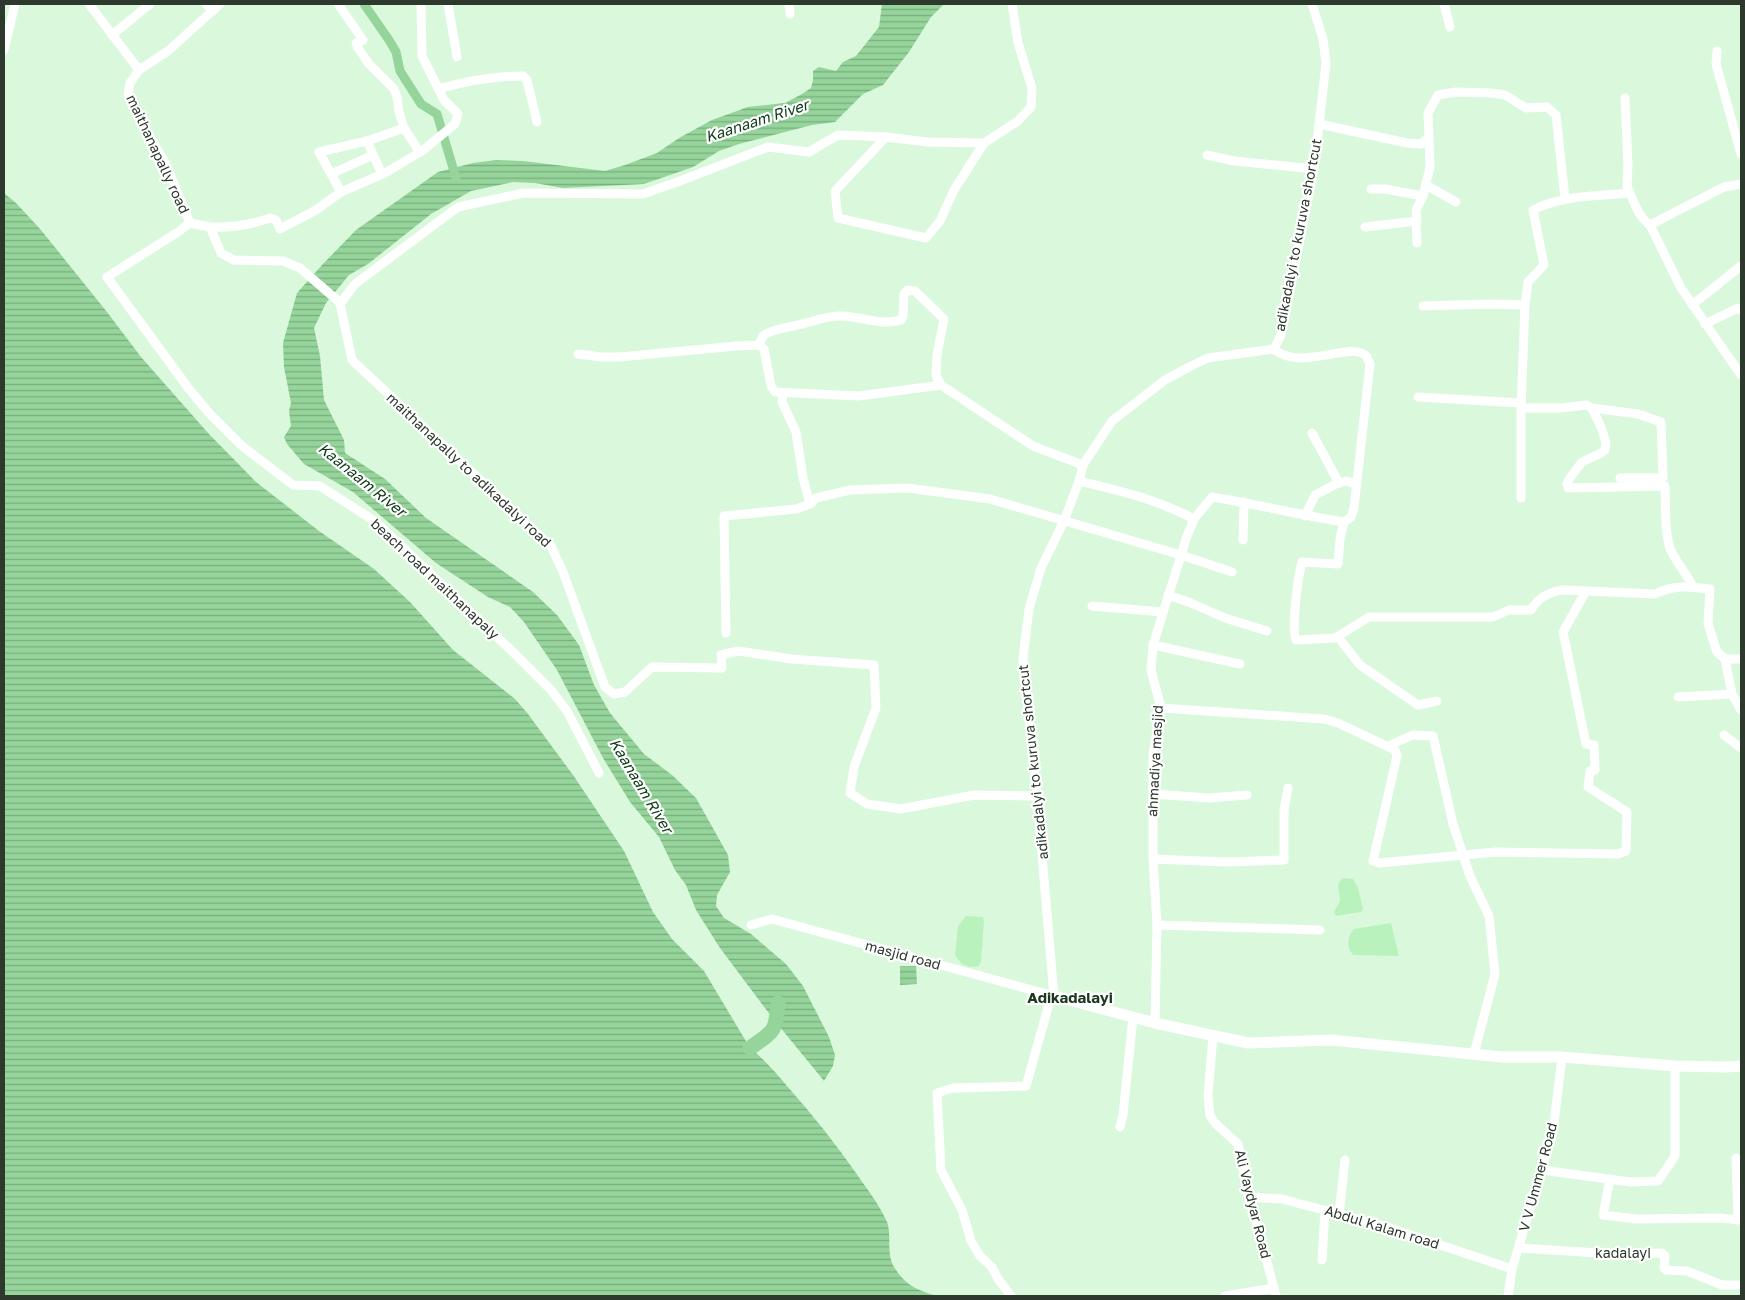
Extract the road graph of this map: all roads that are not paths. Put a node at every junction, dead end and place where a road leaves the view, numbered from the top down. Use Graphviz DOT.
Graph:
graph roads {
  1 [pos="14,4"];
  2 [pos="89,4"];
  3 [pos="150,4"];
  4 [pos="206,4"];
  5 [pos="220,4"];
  6 [pos="338,4"];
  7 [pos="421,4"];
  8 [pos="448,4"];
  9 [pos="789,4"];
  10 [pos="1012,4"];
  11 [pos="1312,4"];
  12 [pos="1444,4"];
  13 [pos="213,11"];
  14 [pos="790,14"];
  15 [pos="1450,27"];
  16 [pos="112,35"];
  17 [pos="4,50"];
  18 [pos="1717,51"];
  19 [pos="457,57"];
  20 [pos="139,70"];
  21 [pos="438,89"];
  22 [pos="1625,98"];
  23 [pos="537,122"];
  24 [pos="1319,124"];
  25 [pos="404,128"];
  26 [pos="886,137"];
  27 [pos="1429,137"];
  28 [pos="366,141"];
  29 [pos="984,143"];
  30 [pos="422,150"];
  31 [pos="1207,154"];
  32 [pos="1741,154"];
  33 [pos="373,155"];
  34 [pos="1314,169"];
  35 [pos="331,174"];
  36 [pos="382,174"];
  37 [pos="1741,184"];
  38 [pos="1426,185"];
  39 [pos="1371,189"];
  40 [pos="341,192"];
  41 [pos="1630,193"];
  42 [pos="1423,196"];
  43 [pos="1565,199"];
  44 [pos="1456,202"];
  45 [pos="1416,221"];
  46 [pos="190,223"];
  47 [pos="1650,225"];
  48 [pos="210,227"];
  49 [pos="1365,227"];
  50 [pos="1417,243"];
  51 [pos="1741,266"];
  52 [pos="338,302"];
  53 [pos="1525,305"];
  54 [pos="1692,305"];
  55 [pos="1422,306"];
  56 [pos="1741,310"];
  57 [pos="1705,324"];
  58 [pos="759,345"];
  59 [pos="1274,349"];
  60 [pos="578,354"];
  61 [pos="1741,375"];
  62 [pos="941,385"];
  63 [pos="783,392"];
  64 [pos="1418,397"];
  65 [pos="1521,406"];
  66 [pos="1592,408"];
  67 [pos="1312,433"];
  68 [pos="1083,465"];
  69 [pos="1620,478"];
  70 [pos="1079,481"];
  71 [pos="1664,482"];
  72 [pos="1339,483"];
  73 [pos="1356,484"];
  74 [pos="1521,498"];
  75 [pos="1244,502"];
  76 [pos="810,504"];
  77 [pos="1306,516"];
  78 [pos="1194,519"];
  79 [pos="1064,521"];
  80 [pos="1344,522"];
  81 [pos="1243,540"];
  82 [pos="1181,555"];
  83 [pos="1232,572"];
  84 [pos="1693,587"];
  85 [pos="1586,591"];
  86 [pos="1168,595"];
  87 [pos="1092,606"];
  88 [pos="1163,612"];
  89 [pos="1267,631"];
  90 [pos="726,633"];
  91 [pos="1338,637"];
  92 [pos="1153,645"];
  93 [pos="1725,659"];
  94 [pos="1741,659"];
  95 [pos="1240,664"];
  96 [pos="1732,694"];
  97 [pos="1678,697"];
  98 [pos="1436,701"];
  99 [pos="1161,708"];
  100 [pos="1741,710"];
  101 [pos="1724,735"];
  102 [pos="1388,746"];
  103 [pos="1741,748"];
  104 [pos="599,773"];
  105 [pos="1288,788"];
  106 [pos="1153,794"];
  107 [pos="1247,795"];
  108 [pos="1037,796"];
  109 [pos="1463,855"];
  110 [pos="1153,859"];
  111 [pos="751,924"];
  112 [pos="1157,925"];
  113 [pos="1320,930"];
  114 [pos="1054,996"];
  115 [pos="1133,1017"];
  116 [pos="1155,1023"];
  117 [pos="1213,1034"];
  118 [pos="1474,1054"];
  119 [pos="1562,1057"];
  120 [pos="1675,1066"];
  121 [pos="1741,1066"];
  122 [pos="1120,1127"];
  123 [pos="1736,1158"];
  124 [pos="1345,1160"];
  125 [pos="1542,1170"];
  126 [pos="1610,1179"];
  127 [pos="1249,1197"];
  128 [pos="1325,1210"];
  129 [pos="1339,1214"];
  130 [pos="1739,1220"];
  131 [pos="1519,1248"];
  132 [pos="1322,1260"];
  133 [pos="1512,1269"];
  134 [pos="1741,1285"];
  135 [pos="1275,1292"];
  136 [pos="1011,1296"];
  137 [pos="1225,1296"];
  138 [pos="1508,1296"];
  1 -- 17 [label="street"];
  2 -- 16 [label="street"];
  3 -- 16 [label="street"];
  4 -- 13 [label="street"];
  5 -- 13 [label="street"];
  6 -- 25 [label="street"];
  7 -- 21 [label="street"];
  8 -- 19 [label="street"];
  9 -- 14 [label="street"];
  10 -- 29 [label="street"];
  11 -- 24 [label="street, adikadalyi to kuruva shortcut"];
  12 -- 15 [label="street"];
  13 -- 20 [label="street"];
  16 -- 20 [label="street"];
  18 -- 32 [label="street"];
  20 -- 46 [label="street, maithanapally road"];
  21 -- 23 [label="street"];
  21 -- 30 [label="street"];
  22 -- 41 [label="street"];
  24 -- 27 [label="street"];
  24 -- 34 [label="street, adikadalyi to kuruva shortcut"];
  25 -- 28 [label="street"];
  25 -- 30 [label="street"];
  26 -- 29 [label="street"];
  26 -- 29 [label="street"];
  26 -- 52 [label="street"];
  27 -- 38 [label="street"];
  27 -- 43 [label="street"];
  28 -- 33 [label="street"];
  28 -- 35 [label="street"];
  30 -- 36 [label="street"];
  31 -- 34 [label="street"];
  33 -- 35 [label="street"];
  33 -- 36 [label="street"];
  34 -- 59 [label="street, adikadalyi to kuruva shortcut"];
  35 -- 40 [label="street"];
  36 -- 40 [label="street"];
  37 -- 47 [label="street"];
  38 -- 42 [label="street"];
  38 -- 44 [label="street"];
  39 -- 42 [label="street"];
  40 -- 48 [label="street, maithanapally road"];
  41 -- 43 [label="street"];
  41 -- 47 [label="street"];
  42 -- 45 [label="street"];
  43 -- 53 [label="street"];
  45 -- 49 [label="street"];
  45 -- 50 [label="street"];
  46 -- 48 [label="street, maithanapally road"];
  46 -- 104 [label="street, beach road maithanapaly"];
  47 -- 54 [label="street"];
  48 -- 52 [label="street"];
  51 -- 54 [label="street"];
  52 -- 108 [label="street, maithanapally to adikadalyi road"];
  53 -- 55 [label="street"];
  53 -- 65 [label="street"];
  54 -- 57 [label="street"];
  56 -- 57 [label="street"];
  57 -- 61 [label="street"];
  58 -- 60 [label="street"];
  58 -- 62 [label="street"];
  58 -- 63 [label="street"];
  59 -- 68 [label="street, adikadalyi to kuruva shortcut"];
  59 -- 73 [label="street"];
  62 -- 63 [label="street"];
  62 -- 68 [label="street"];
  63 -- 76 [label="street"];
  64 -- 65 [label="street"];
  65 -- 66 [label="street"];
  65 -- 74 [label="street"];
  66 -- 71 [label="street"];
  66 -- 71 [label="street"];
  67 -- 72 [label="street"];
  68 -- 70 [label="street, adikadalyi to kuruva shortcut"];
  69 -- 71 [label="street"];
  70 -- 78 [label="street"];
  70 -- 79 [label="street, adikadalyi to kuruva shortcut"];
  71 -- 84 [label="street"];
  72 -- 73 [label="street"];
  72 -- 77 [label="street"];
  73 -- 80 [label="street"];
  75 -- 77 [label="street, ahmadiya masjid"];
  75 -- 78 [label="street, ahmadiya masjid"];
  75 -- 81 [label="street"];
  76 -- 79 [label="street"];
  76 -- 90 [label="street"];
  77 -- 80 [label="street, ahmadiya masjid"];
  78 -- 82 [label="street, ahmadiya masjid"];
  79 -- 82 [label="street"];
  79 -- 108 [label="street, adikadalyi to kuruva shortcut"];
  80 -- 91 [label="street"];
  82 -- 83 [label="street"];
  82 -- 86 [label="street, ahmadiya masjid"];
  84 -- 85 [label="street"];
  84 -- 93 [label="street"];
  85 -- 91 [label="street"];
  85 -- 109 [label="street"];
  86 -- 88 [label="street, ahmadiya masjid"];
  86 -- 89 [label="street"];
  87 -- 88 [label="street"];
  88 -- 92 [label="street, ahmadiya masjid"];
  91 -- 98 [label="street"];
  92 -- 95 [label="street"];
  92 -- 99 [label="street, ahmadiya masjid"];
  93 -- 94 [label="street"];
  93 -- 96 [label="street"];
  96 -- 97 [label="street"];
  96 -- 100 [label="street"];
  99 -- 102 [label="street"];
  99 -- 106 [label="street, ahmadiya masjid"];
  101 -- 103 [label="street"];
  102 -- 109 [label="street"];
  102 -- 109 [label="street"];
  105 -- 110 [label="street"];
  106 -- 107 [label="street"];
  106 -- 110 [label="street, ahmadiya masjid"];
  108 -- 114 [label="street, adikadalyi to kuruva shortcut"];
  109 -- 118 [label="street"];
  110 -- 112 [label="street, ahmadiya masjid"];
  111 -- 114 [label="street, masjid road"];
  112 -- 113 [label="street"];
  112 -- 116 [label="street, ahmadiya masjid"];
  114 -- 115 [label="street"];
  114 -- 136 [label="street"];
  115 -- 116 [label="street"];
  115 -- 122 [label="street"];
  116 -- 117 [label="street"];
  117 -- 118 [label="street"];
  117 -- 127 [label="street, Ali Vaydyar Road"];
  118 -- 119 [label="street"];
  119 -- 120 [label="street"];
  119 -- 125 [label="street, V V Ummer Road"];
  120 -- 121 [label="street"];
  120 -- 126 [label="street"];
  123 -- 130 [label="street"];
  124 -- 129 [label="street"];
  125 -- 126 [label="street"];
  125 -- 131 [label="street, V V Ummer Road"];
  126 -- 130 [label="street"];
  127 -- 128 [label="street, Abdul Kalam road"];
  127 -- 135 [label="street, Ali Vaydyar Road"];
  128 -- 129 [label="street, Abdul Kalam road"];
  128 -- 132 [label="street"];
  129 -- 133 [label="street, Abdul Kalam road"];
  131 -- 133 [label="street, V V Ummer Road"];
  131 -- 134 [label="street, kadalayi"];
  133 -- 138 [label="street, V V Ummer Road"];
  135 -- 137 [label="street"];
}
